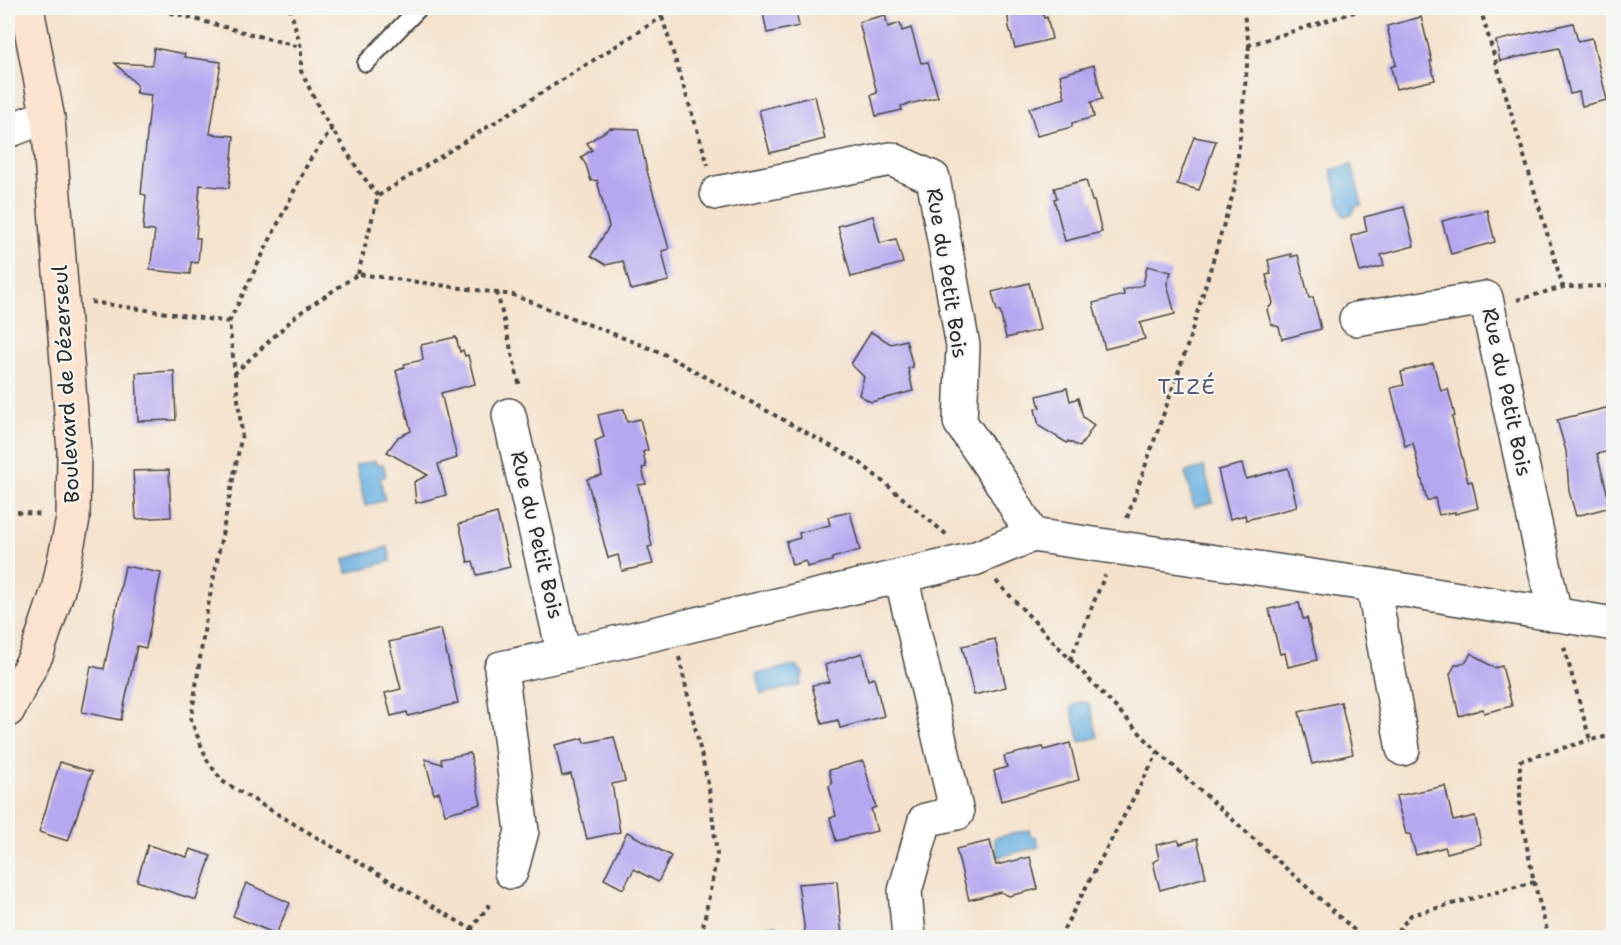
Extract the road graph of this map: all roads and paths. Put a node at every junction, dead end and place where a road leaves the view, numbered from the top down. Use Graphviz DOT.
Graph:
graph roads {
  1 [pos="27,8"];
  2 [pos="153,8"];
  3 [pos="290,8"];
  4 [pos="419,8"];
  5 [pos="660,8"];
  6 [pos="1243,8"];
  7 [pos="1367,8"];
  8 [pos="1480,8"];
  9 [pos="662,17"];
  10 [pos="1249,45"];
  11 [pos="301,48"];
  12 [pos="366,63"];
  13 [pos="48,119"];
  14 [pos="332,129"];
  15 [pos="8,131"];
  16 [pos="717,193"];
  17 [pos="378,196"];
  18 [pos="358,274"];
  19 [pos="1614,285"];
  20 [pos="1563,287"];
  21 [pos="498,292"];
  22 [pos="61,297"];
  23 [pos="1488,309"];
  24 [pos="1356,319"];
  25 [pos="229,322"];
  26 [pos="234,374"];
  27 [pos="509,415"];
  28 [pos="1032,535"];
  29 [pos="1117,547"];
  30 [pos="974,559"];
  31 [pos="901,576"];
  32 [pos="1373,585"];
  33 [pos="1555,615"];
  34 [pos="1614,624"];
  35 [pos="672,630"];
  36 [pos="564,655"];
  37 [pos="1070,660"];
  38 [pos="8,710"];
  39 [pos="1614,735"];
  40 [pos="1590,740"];
  41 [pos="1403,749"];
  42 [pos="1158,752"];
  43 [pos="511,873"];
  44 [pos="1534,882"];
  45 [pos="491,903"];
  46 [pos="471,929"];
  47 [pos="468,938"];
  48 [pos="486,938"];
  49 [pos="698,938"];
  50 [pos="909,938"];
  51 [pos="1059,938"];
  52 [pos="1363,938"];
  53 [pos="1392,938"];
  54 [pos="1549,938"];
  1 -- 13 [label="street, Boulevard de Dézerseul"];
  2 -- 11 [label="path"];
  3 -- 11 [label="path"];
  4 -- 12 [label="lane"];
  5 -- 9 [label="path"];
  6 -- 10 [label="path"];
  7 -- 10 [label="path"];
  8 -- 20 [label="path"];
  9 -- 16 [label="path"];
  9 -- 17 [label="path"];
  10 -- 29 [label="path"];
  11 -- 14 [label="path"];
  13 -- 15 [label="street"];
  13 -- 22 [label="street, Boulevard de Dézerseul"];
  14 -- 17 [label="path"];
  14 -- 25 [label="path"];
  16 -- 28 [label="street, Rue du Petit Bois"];
  17 -- 18 [label="path"];
  18 -- 21 [label="path"];
  18 -- 26 [label="path"];
  19 -- 20 [label="path"];
  20 -- 23 [label="path"];
  21 -- 27 [label="path"];
  21 -- 30 [label="path"];
  22 -- 25 [label="path"];
  22 -- 38 [label="street, Boulevard de Dézerseul"];
  23 -- 24 [label="street, Rue du Petit Bois"];
  23 -- 33 [label="street, Rue du Petit Bois"];
  25 -- 26 [label="path"];
  26 -- 46 [label="path"];
  27 -- 36 [label="street, Rue du Petit Bois"];
  28 -- 29 [label="street"];
  28 -- 30 [label="street"];
  29 -- 32 [label="street"];
  29 -- 37 [label="path"];
  30 -- 31 [label="street"];
  30 -- 37 [label="path"];
  31 -- 35 [label="street"];
  31 -- 50 [label="street"];
  32 -- 33 [label="street"];
  32 -- 41 [label="street"];
  33 -- 34 [label="street"];
  33 -- 40 [label="path"];
  35 -- 36 [label="street"];
  35 -- 49 [label="path"];
  36 -- 43 [label="street"];
  37 -- 42 [label="path"];
  39 -- 40 [label="path"];
  40 -- 44 [label="path"];
  42 -- 51 [label="path"];
  42 -- 52 [label="path"];
  44 -- 53 [label="path"];
  44 -- 54 [label="path"];
  45 -- 46 [label="path"];
  46 -- 47 [label="path"];
  46 -- 48 [label="path"];
}
